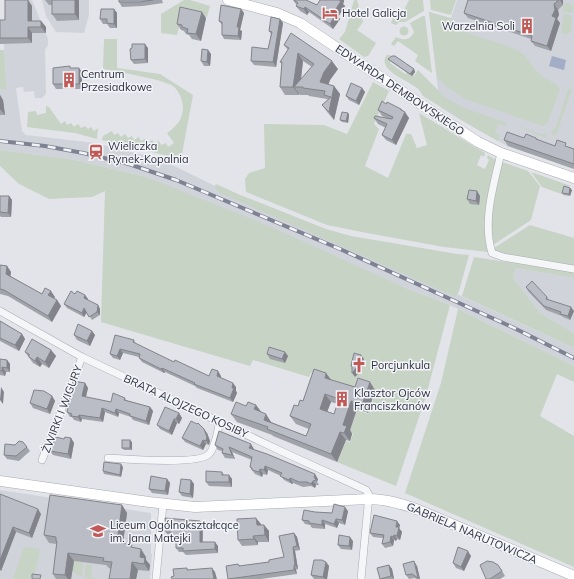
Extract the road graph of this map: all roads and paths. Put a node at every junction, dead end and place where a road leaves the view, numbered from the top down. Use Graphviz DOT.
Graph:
graph roads {
  1 [pos="228,0"];
  2 [pos="500,156"];
  3 [pos="574,178"];
  4 [pos="574,269"];
  5 [pos="0,311"];
  6 [pos="82,357"];
  7 [pos="219,422"];
  8 [pos="108,458"];
  9 [pos="42,460"];
  10 [pos="0,481"];
  11 [pos="369,499"];
  12 [pos="163,504"];
  13 [pos="574,576"];
  14 [pos="156,579"];
  15 [pos="361,579"];
  1 -- 2 [label="main road, EDWARDA DEMBOWSKIEGO"];
  2 -- 3 [label="main road, EDWARDA DEMBOWSKIEGO"];
  2 -- 4 [label="street"];
  5 -- 6 [label="street, BRATA ALOJZEGO KOSIBY"];
  6 -- 7 [label="street, BRATA ALOJZEGO KOSIBY"];
  6 -- 9 [label="street, ŻWIRKI I WIGURY"];
  7 -- 8 [label="street"];
  7 -- 11 [label="street, BRATA ALOJZEGO KOSIBY"];
  10 -- 12 [label="main road, GABRIELA NARUTOWICZA"];
  11 -- 12 [label="main road, GABRIELA NARUTOWICZA"];
  11 -- 13 [label="main road, GABRIELA NARUTOWICZA"];
  11 -- 15 [label="street"];
  12 -- 14 [label="street"];
}
